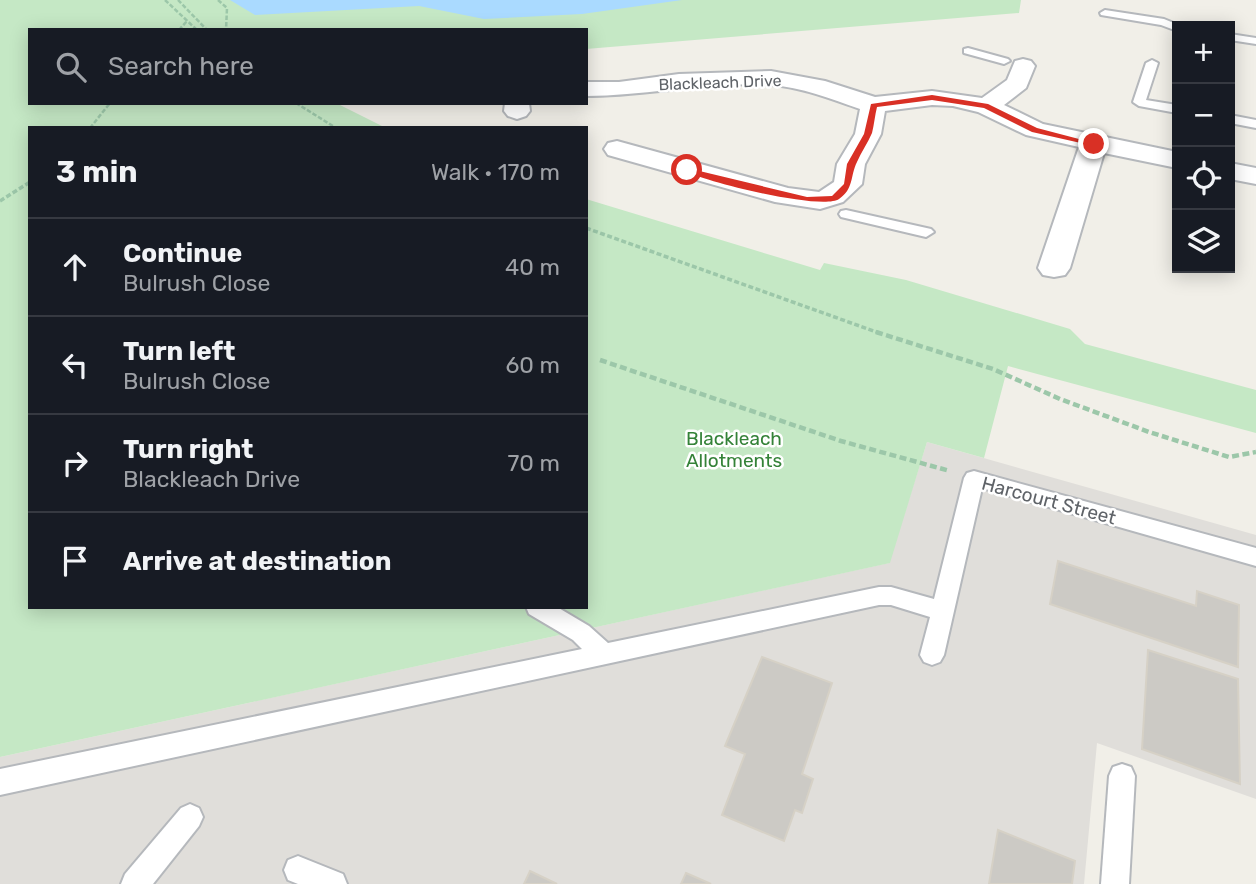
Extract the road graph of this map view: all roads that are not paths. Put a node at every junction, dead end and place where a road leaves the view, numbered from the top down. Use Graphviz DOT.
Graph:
graph roads {
  1 [pos="1105,13"];
  2 [pos="1172,26"];
  3 [pos="1235,38"];
  4 [pos="1256,41"];
  5 [pos="968,51"];
  6 [pos="1152,63"];
  7 [pos="1021,64"];
  8 [pos="588,89"];
  9 [pos="873,105"];
  10 [pos="986,106"];
  11 [pos="1172,108"];
  12 [pos="1235,120"];
  13 [pos="1256,124"];
  14 [pos="1094,144"];
  15 [pos="617,149"];
  16 [pos="1172,159"];
  17 [pos="1235,172"];
  18 [pos="1256,176"];
  19 [pos="838,207"];
  20 [pos="926,232"];
  21 [pos="1056,268"];
  22 [pos="1256,557"];
  23 [pos="540,609"];
  24 [pos="943,611"];
  25 [pos="602,653"];
  26 [pos="932,655"];
  27 [pos="1122,776"];
  28 [pos="0,782"];
  29 [pos="190,817"];
  30 [pos="298,870"];
  31 [pos="135,884"];
  32 [pos="333,884"];
  33 [pos="1115,884"];
  1 -- 2 [label="lane"];
  3 -- 4 [label="lane"];
  5 -- 7 [label="lane"];
  6 -- 11 [label="lane"];
  7 -- 10 [label="street"];
  8 -- 9 [label="street, Blackleach Drive"];
  9 -- 10 [label="street, Blackleach Drive"];
  9 -- 19 [label="street"];
  10 -- 14 [label="street, Blackleach Drive"];
  12 -- 13 [label="lane"];
  14 -- 16 [label="street, Blackleach Drive"];
  14 -- 21 [label="street"];
  15 -- 19 [label="street"];
  17 -- 18 [label="street"];
  19 -- 20 [label="lane"];
  22 -- 24 [label="lane, Harcourt Street"];
  23 -- 25 [label="lane"];
  24 -- 25 [label="lane"];
  24 -- 26 [label="lane, Harcourt Street"];
  25 -- 28 [label="lane"];
  27 -- 33 [label="lane"];
  29 -- 31 [label="lane"];
  30 -- 32 [label="lane"];
}
